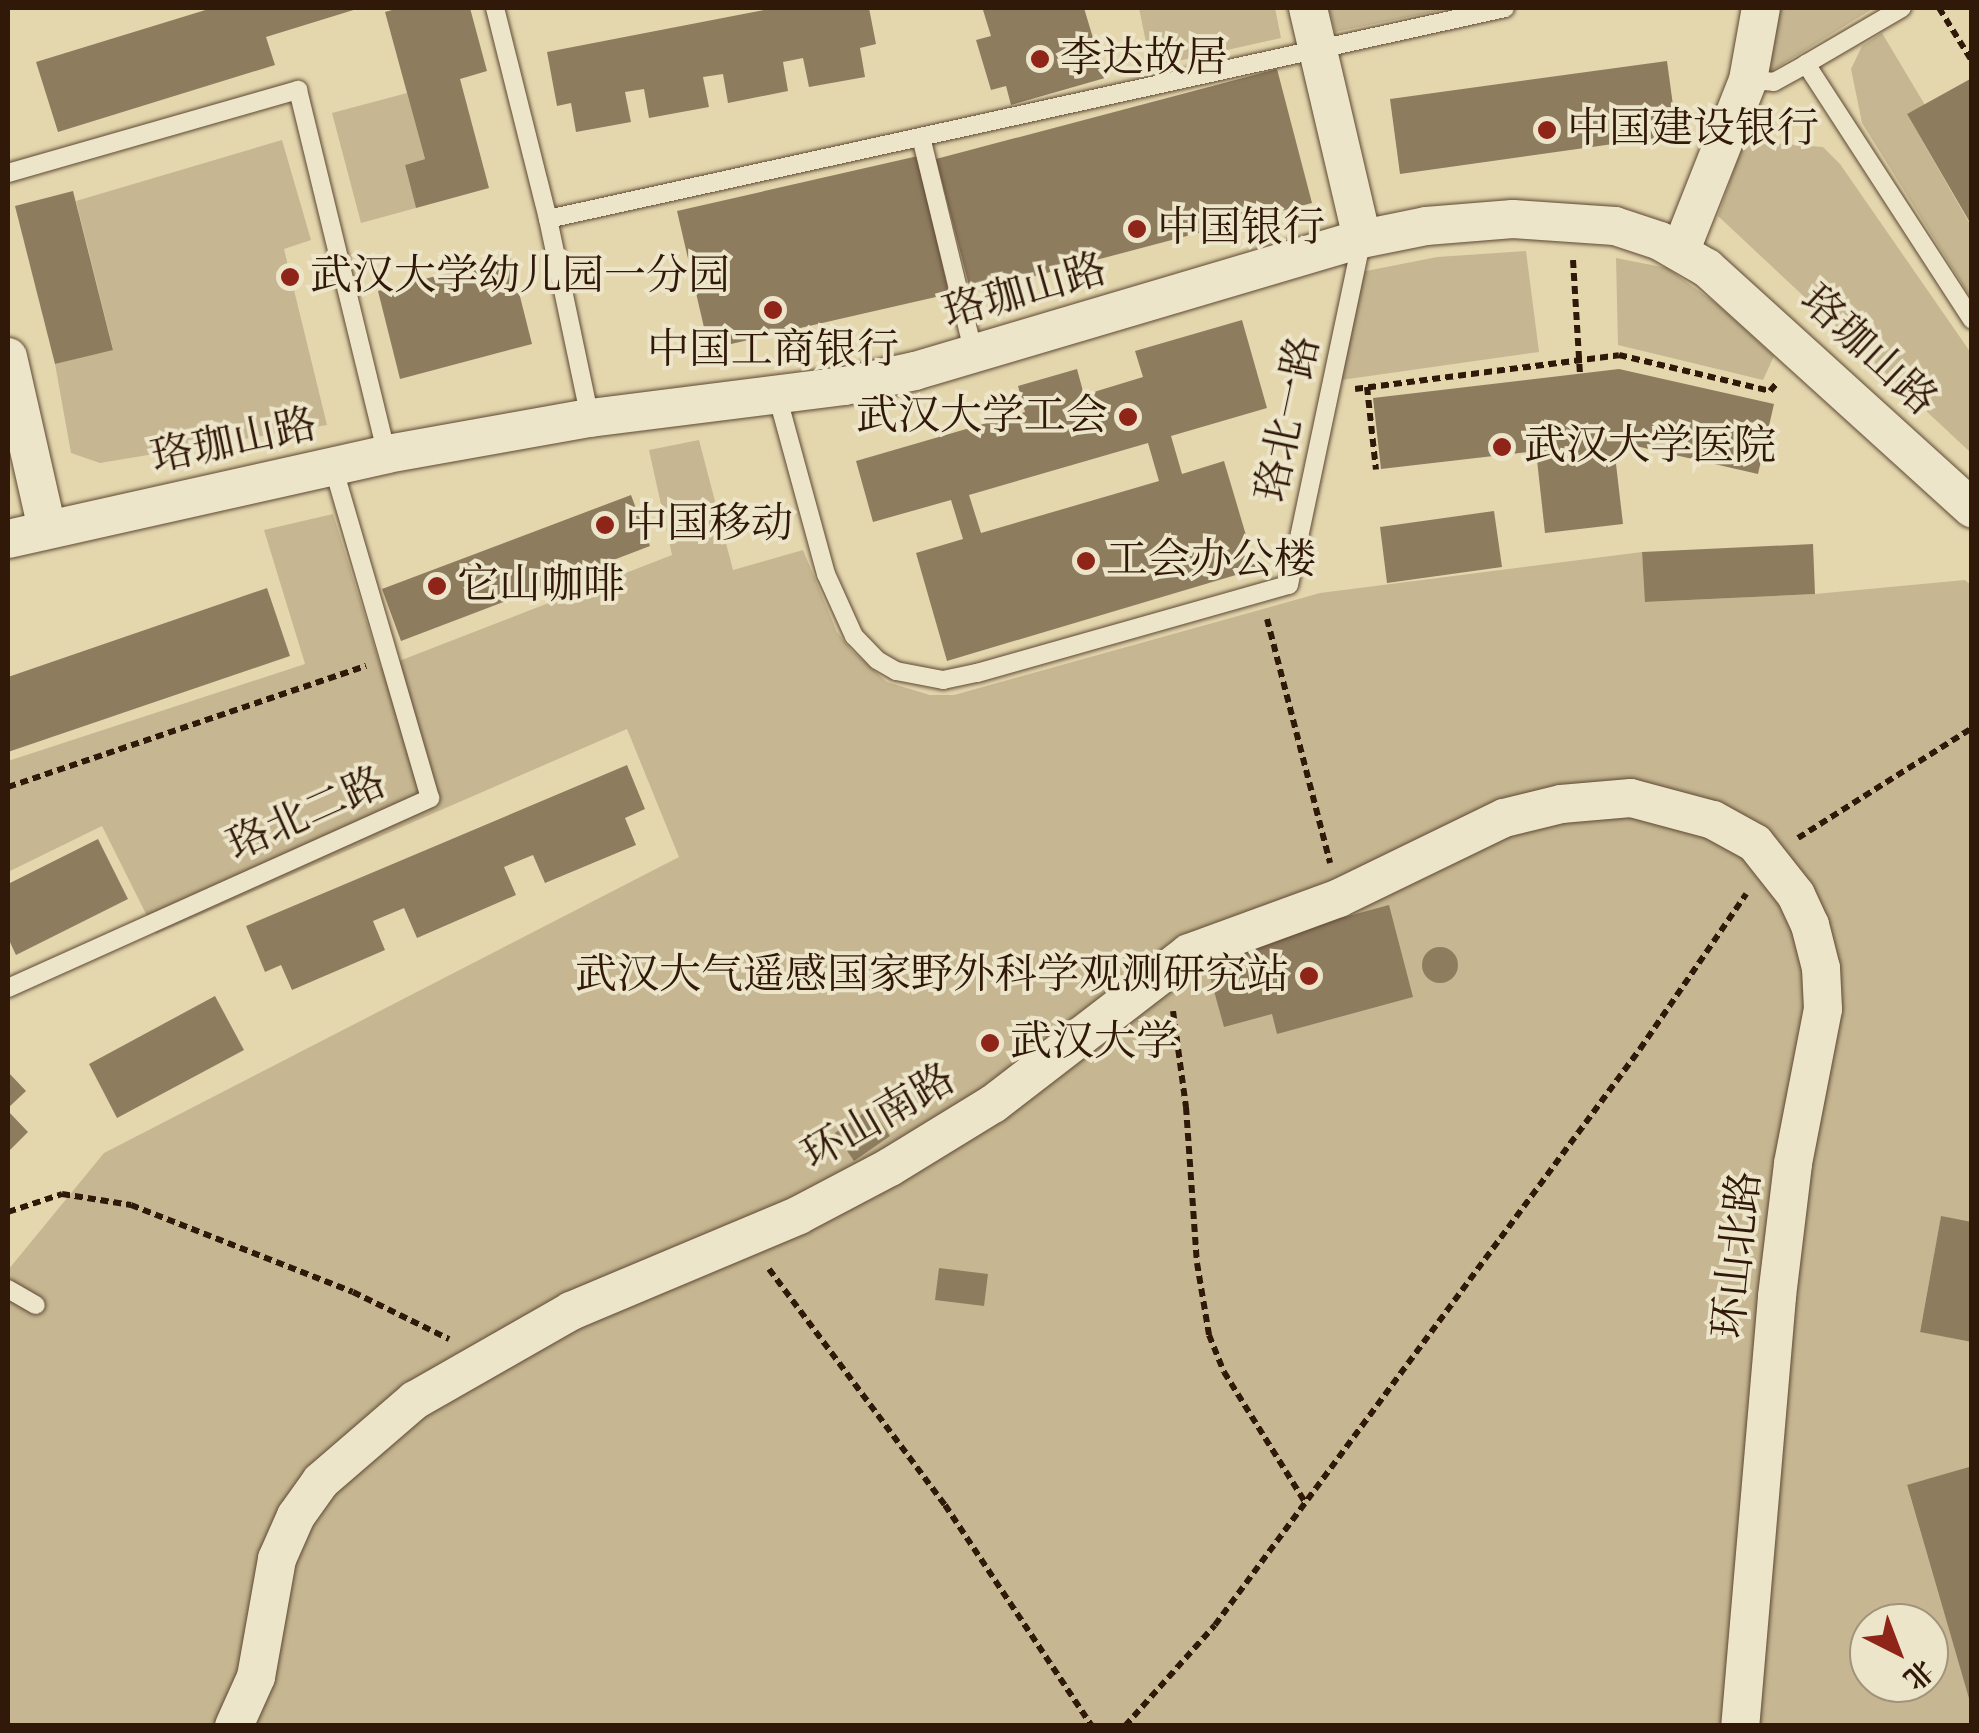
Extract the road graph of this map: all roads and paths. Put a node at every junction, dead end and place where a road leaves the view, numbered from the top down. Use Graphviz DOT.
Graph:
graph roads {
  1 [pos="495,8"];
  2 [pos="1308,8"];
  3 [pos="1505,8"];
  4 [pos="1761,8"];
  5 [pos="1902,8"];
  6 [pos="1940,8"];
  7 [pos="1319,50"];
  8 [pos="1972,61"];
  9 [pos="1806,64"];
  10 [pos="1748,80"];
  11 [pos="921,137"];
  12 [pos="8,174"];
  13 [pos="548,219"];
  14 [pos="1572,220"];
  15 [pos="1362,240"];
  16 [pos="1680,252"];
  17 [pos="1972,320"];
  18 [pos="1802,350"];
  19 [pos="974,355"];
  20 [pos="8,357"];
  21 [pos="1579,358"];
  22 [pos="1580,374"];
  23 [pos="1367,387"];
  24 [pos="1331,392"];
  25 [pos="777,395"];
  26 [pos="590,418"];
  27 [pos="387,454"];
  28 [pos="334,467"];
  29 [pos="1376,470"];
  30 [pos="1972,508"];
  31 [pos="47,528"];
  32 [pos="8,539"];
  33 [pos="1261,593"];
  34 [pos="389,658"];
  35 [pos="1972,728"];
  36 [pos="8,788"];
  37 [pos="1732,828"];
  38 [pos="1770,859"];
  39 [pos="1339,898"];
  40 [pos="1168,970"];
  41 [pos="8,988"];
  42 [pos="8,1212"];
  43 [pos="744,1236"];
  44 [pos="8,1288"];
  45 [pos="36,1305"];
  46 [pos="487,1357"];
  47 [pos="1306,1502"];
  48 [pos="234,1726"];
  49 [pos="1092,1726"];
  50 [pos="1125,1726"];
  51 [pos="1740,1726"];
  1 -- 13 [label="lane"];
  2 -- 7 [label="street"];
  3 -- 7 [label="lane"];
  4 -- 10 [label="street"];
  5 -- 9 [label="lane"];
  6 -- 8 [label="path"];
  7 -- 11 [label="lane"];
  7 -- 15 [label="street"];
  9 -- 10 [label="lane"];
  9 -- 17 [label="lane"];
  10 -- 16 [label="street"];
  11 -- 13 [label="lane"];
  11 -- 19 [label="lane"];
  12 -- 27 [label="lane"];
  13 -- 26 [label="lane"];
  14 -- 15 [label="street, 珞珈山路"];
  14 -- 16 [label="street, 珞珈山路"];
  14 -- 21 [label="path"];
  15 -- 19 [label="street, 珞珈山路"];
  15 -- 24 [label="lane, 珞北一路"];
  16 -- 18 [label="street, 珞珈山路"];
  18 -- 21 [label="path"];
  18 -- 30 [label="street, 珞珈山路"];
  19 -- 25 [label="street, 珞珈山路"];
  20 -- 31 [label="street"];
  21 -- 22 [label="path"];
  21 -- 23 [label="path"];
  23 -- 24 [label="path"];
  23 -- 29 [label="path"];
  24 -- 33 [label="lane, 珞北一路"];
  25 -- 26 [label="street, 珞珈山路"];
  25 -- 33 [label="lane"];
  26 -- 27 [label="street, 珞珈山路"];
  27 -- 28 [label="street, 珞珈山路"];
  28 -- 31 [label="street, 珞珈山路"];
  28 -- 34 [label="lane, 珞北二路"];
  31 -- 32 [label="street, 珞珈山路"];
  33 -- 39 [label="path"];
  34 -- 36 [label="path"];
  34 -- 41 [label="lane, 珞北二路"];
  35 -- 38 [label="path"];
  37 -- 38 [label="street, 环山北路"];
  37 -- 39 [label="street, 环山南路"];
  38 -- 47 [label="path"];
  38 -- 51 [label="street, 环山北路"];
  39 -- 40 [label="street, 环山南路"];
  40 -- 43 [label="street, 环山南路"];
  40 -- 47 [label="path"];
  42 -- 46 [label="path"];
  43 -- 46 [label="street, 环山南路"];
  43 -- 49 [label="path"];
  44 -- 45 [label="lane"];
  46 -- 48 [label="street, 环山南路"];
  47 -- 50 [label="path"];
}
